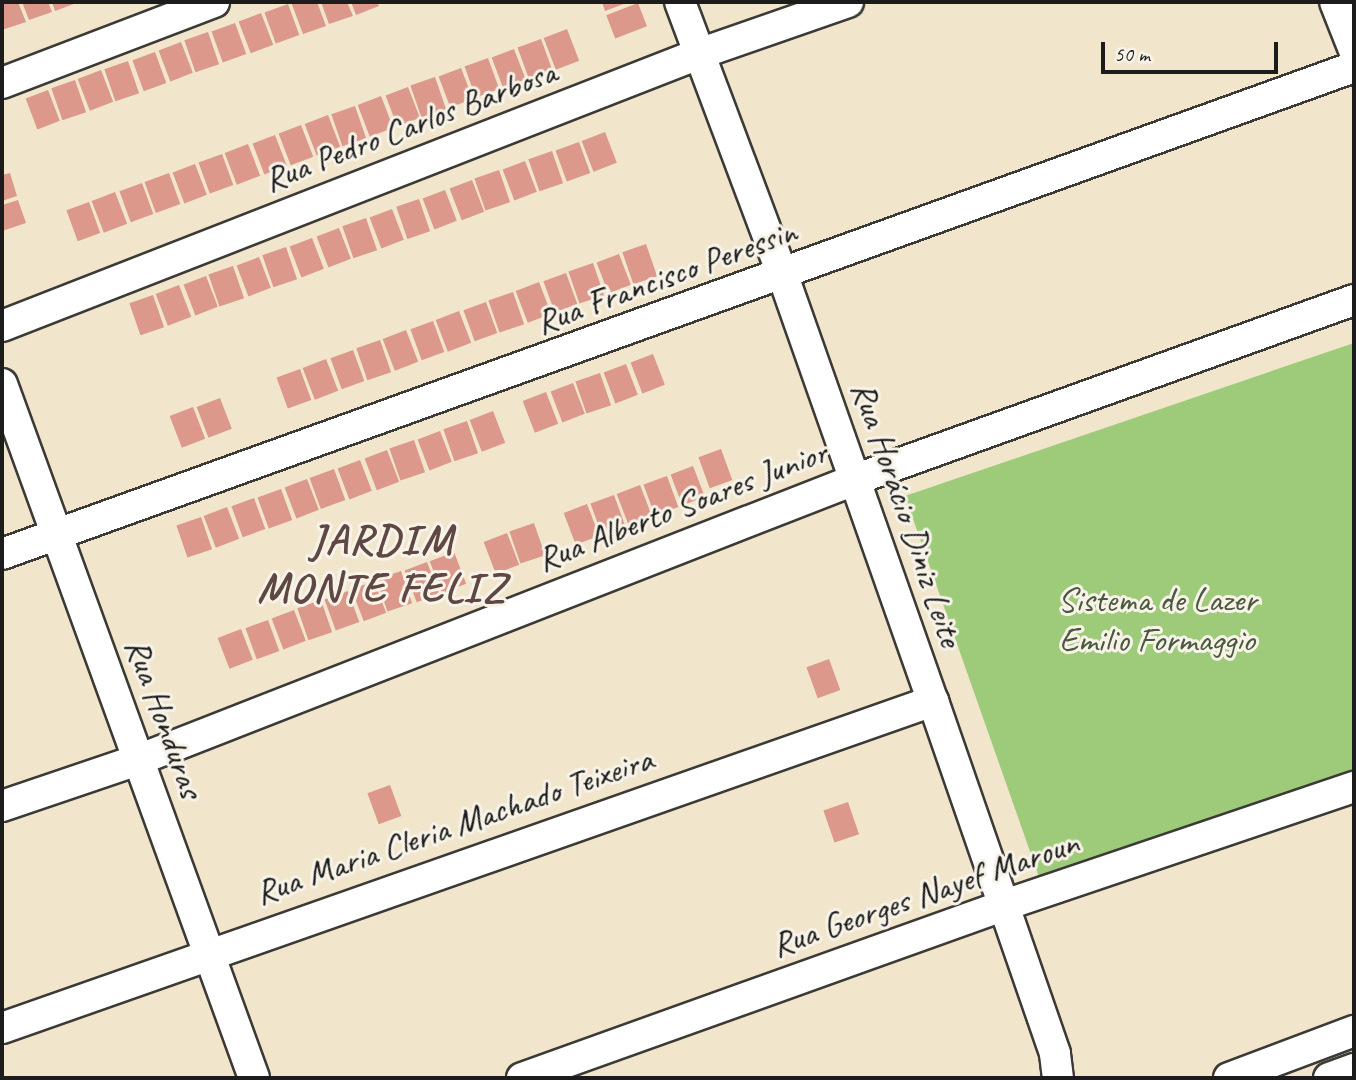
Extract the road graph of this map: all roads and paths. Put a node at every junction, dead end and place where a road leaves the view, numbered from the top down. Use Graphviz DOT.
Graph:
graph roads {
  1 [pos="214,2"];
  2 [pos="680,2"];
  3 [pos="848,2"];
  4 [pos="1335,2"];
  5 [pos="1354,50"];
  6 [pos="696,55"];
  7 [pos="1354,67"];
  8 [pos="2,83"];
  9 [pos="783,276"];
  10 [pos="1354,300"];
  11 [pos="2,327"];
  12 [pos="2,384"];
  13 [pos="854,480"];
  14 [pos="57,534"];
  15 [pos="2,554"];
  16 [pos="933,701"];
  17 [pos="138,760"];
  18 [pos="1354,787"];
  19 [pos="2,806"];
  20 [pos="1002,906"];
  21 [pos="208,953"];
  22 [pos="2,1028"];
  23 [pos="1354,1031"];
  24 [pos="1057,1066"];
  25 [pos="1354,1069"];
  26 [pos="254,1078"];
  27 [pos="522,1078"];
  28 [pos="1078,1078"];
  29 [pos="1229,1078"];
  30 [pos="1329,1078"];
  1 -- 8 [label="street"];
  2 -- 6 [label="street, Rua Horácio Diniz Leite"];
  3 -- 6 [label="street, Rua Pedro Carlos Barbosa"];
  4 -- 5 [label="street"];
  6 -- 9 [label="street, Rua Horácio Diniz Leite"];
  6 -- 11 [label="street, Rua Pedro Carlos Barbosa"];
  7 -- 9 [label="street, Rua Francisco Peressin"];
  9 -- 13 [label="street, Rua Horácio Diniz Leite"];
  9 -- 14 [label="street, Rua Francisco Peressin"];
  10 -- 13 [label="street, Rua Alberto Soares Junior"];
  12 -- 14 [label="street, Rua Honduras"];
  13 -- 16 [label="street, Rua Horácio Diniz Leite"];
  13 -- 17 [label="street, Rua Alberto Soares Junior"];
  14 -- 15 [label="street, Rua Francisco Peressin"];
  14 -- 17 [label="street, Rua Honduras"];
  16 -- 20 [label="street, Rua Horácio Diniz Leite"];
  16 -- 21 [label="street, Rua Maria Cleria Machado Teixeira"];
  17 -- 19 [label="street, Rua Alberto Soares Junior"];
  17 -- 21 [label="street, Rua Honduras"];
  18 -- 20 [label="street, Rua Georges Nayef Maroun"];
  20 -- 24 [label="street, Rua Horácio Diniz Leite"];
  20 -- 27 [label="street, Rua Georges Nayef Maroun"];
  21 -- 22 [label="street, Rua Maria Cleria Machado Teixeira"];
  21 -- 26 [label="street, Rua Honduras"];
  23 -- 29 [label="street"];
  24 -- 28 [label="street, Rua Horácio Diniz Leite"];
  25 -- 30 [label="street"];
}
